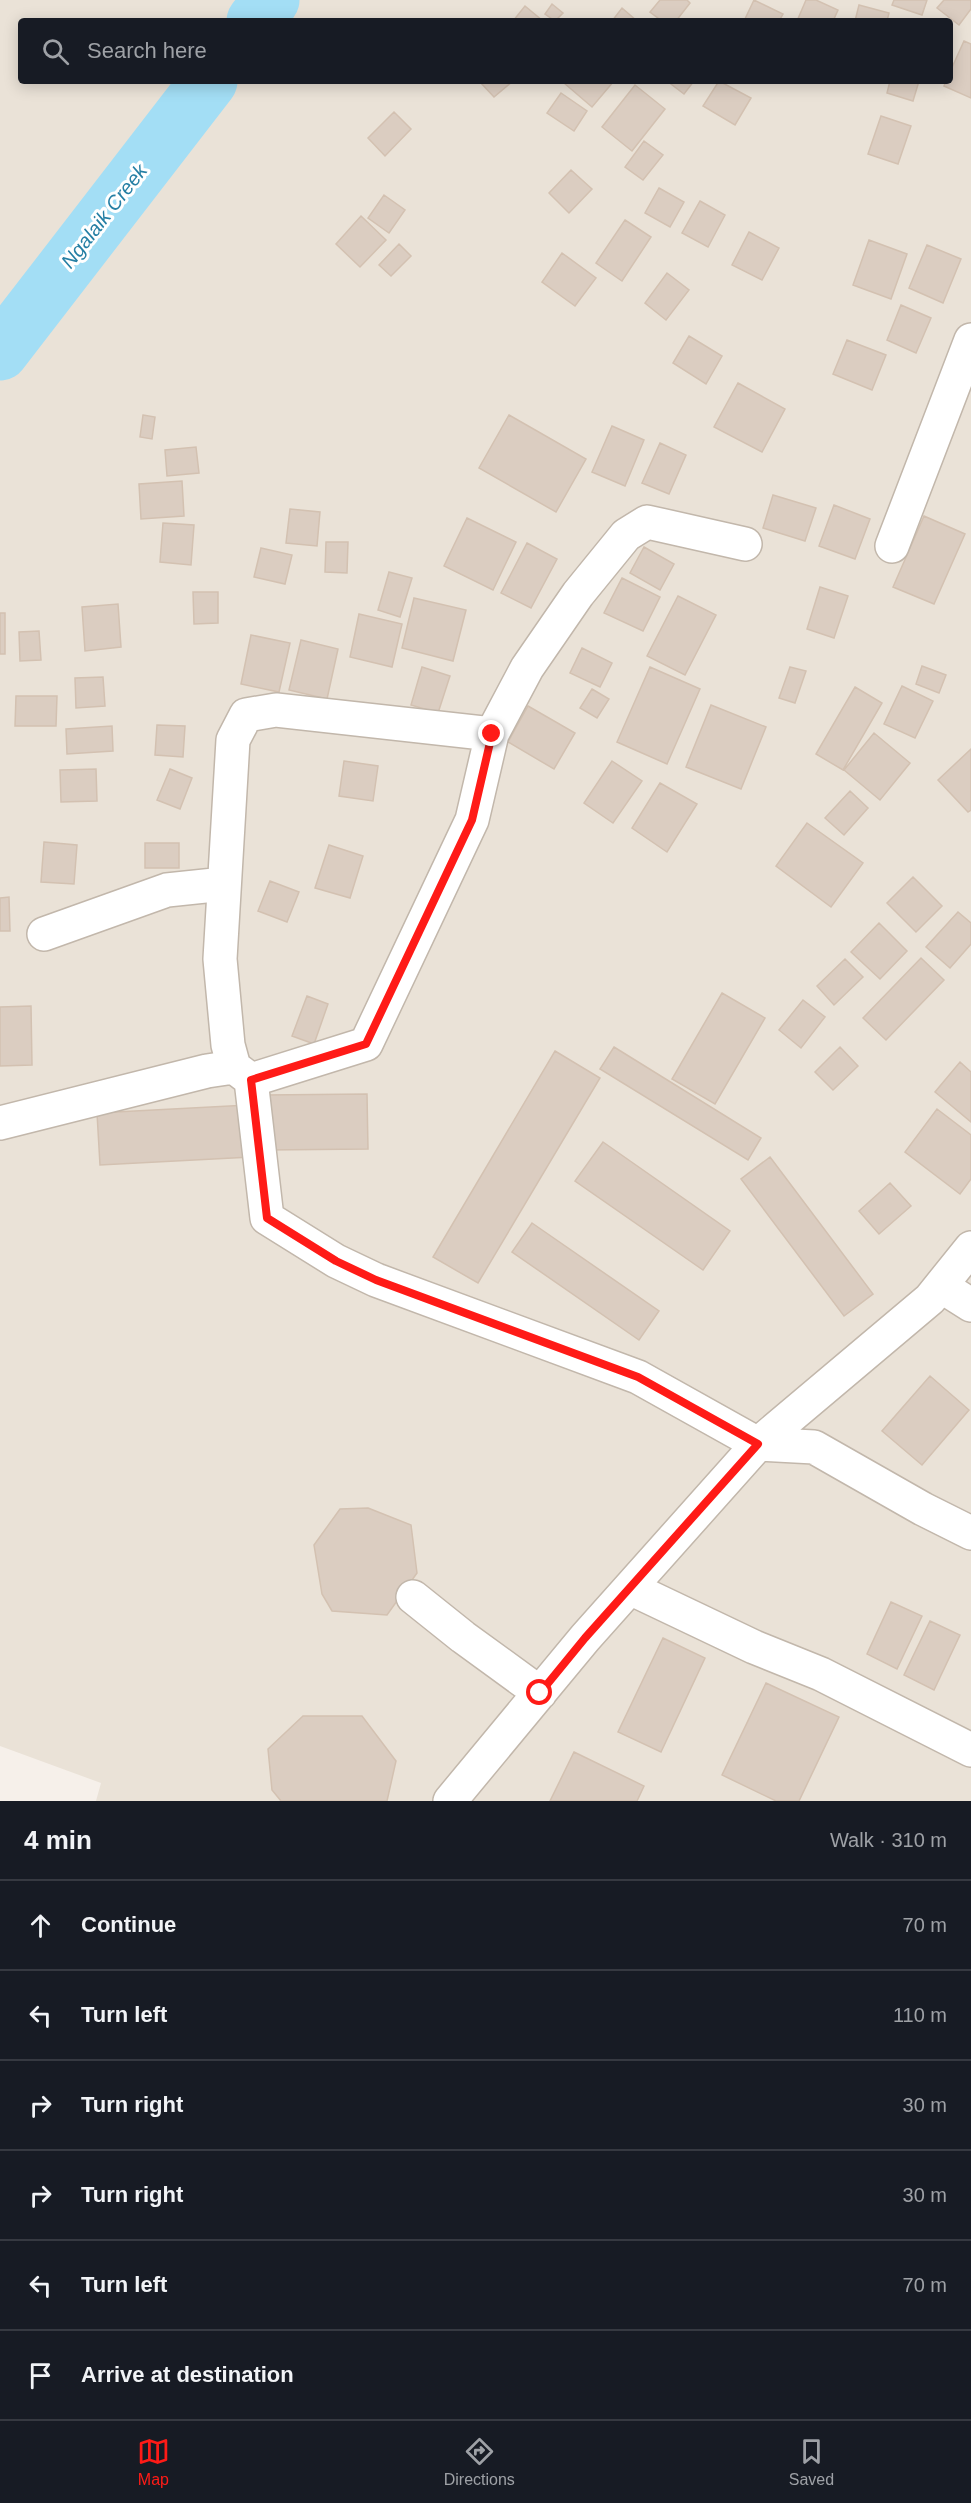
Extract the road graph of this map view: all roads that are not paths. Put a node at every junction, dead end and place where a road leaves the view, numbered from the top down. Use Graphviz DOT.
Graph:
graph roads {
  1 [pos="971,340"];
  2 [pos="745,544"];
  3 [pos="892,546"];
  4 [pos="492,734"];
  5 [pos="224,884"];
  6 [pos="44,934"];
  7 [pos="242,1074"];
  8 [pos="0,1123"];
  9 [pos="971,1248"];
  10 [pos="941,1286"];
  11 [pos="971,1305"];
  12 [pos="758,1444"];
  13 [pos="971,1533"];
  14 [pos="630,1587"];
  15 [pos="413,1597"];
  16 [pos="540,1693"];
  17 [pos="971,1750"];
  18 [pos="450,1801"];
  1 -- 3 [label="street"];
  2 -- 4 [label="street"];
  4 -- 5 [label="street"];
  4 -- 7 [label="street"];
  5 -- 6 [label="street"];
  5 -- 7 [label="street"];
  7 -- 8 [label="street"];
  7 -- 12 [label="street"];
  9 -- 10 [label="street"];
  10 -- 11 [label="street"];
  10 -- 12 [label="street"];
  12 -- 13 [label="street"];
  12 -- 14 [label="street"];
  14 -- 16 [label="street"];
  14 -- 17 [label="street"];
  15 -- 16 [label="street"];
  16 -- 18 [label="street"];
}
